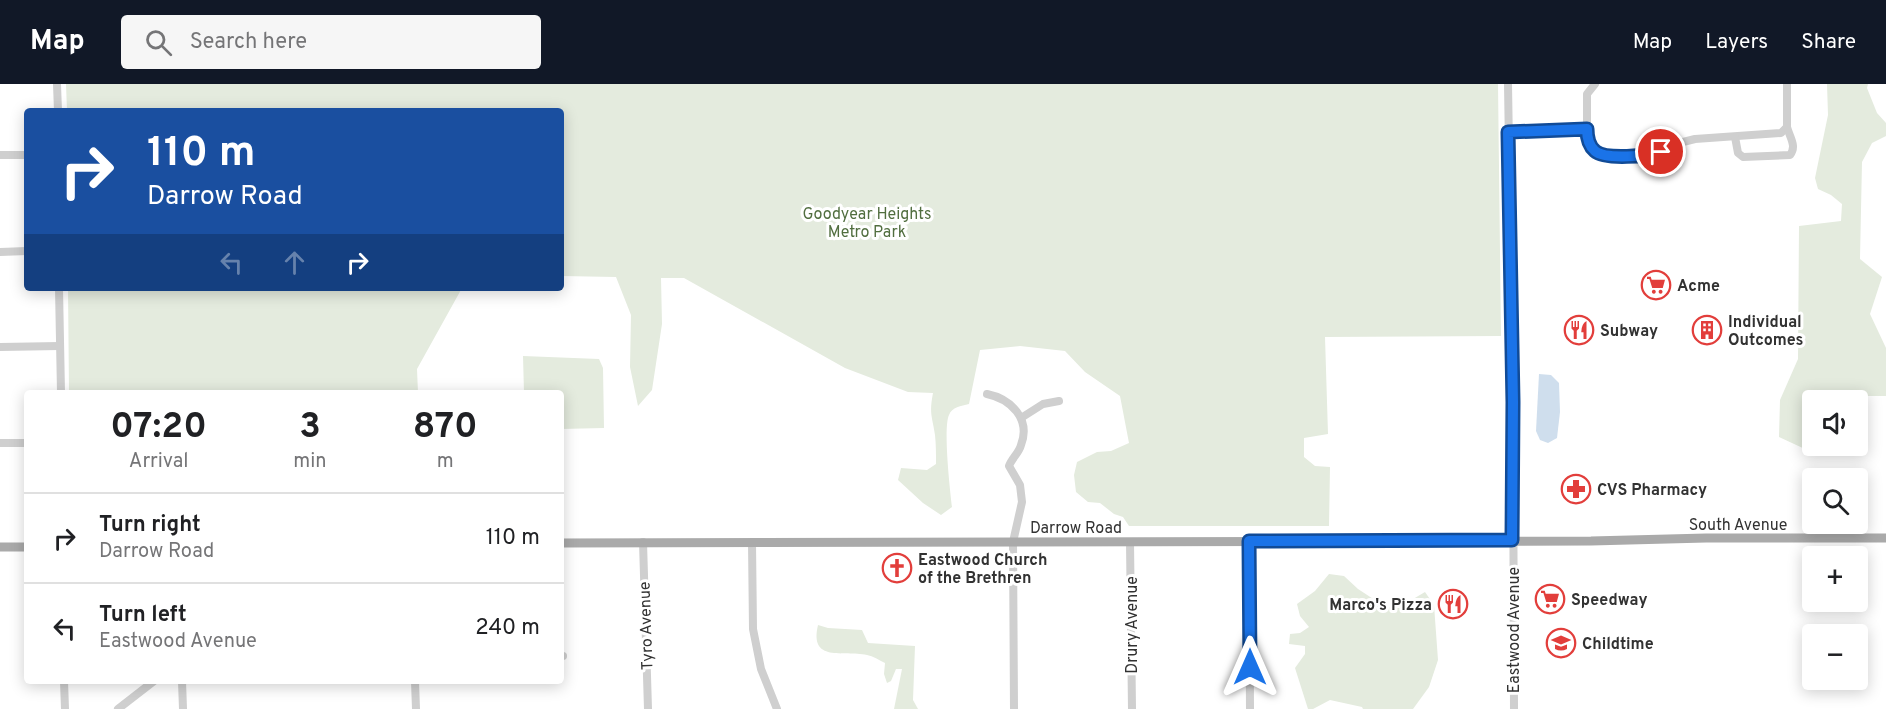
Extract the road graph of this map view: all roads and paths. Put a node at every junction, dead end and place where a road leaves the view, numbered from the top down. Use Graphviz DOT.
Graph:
graph roads {
  1 [pos="57,84"];
  2 [pos="1508,84"];
  3 [pos="1594,84"];
  4 [pos="1787,84"];
  5 [pos="57,108"];
  6 [pos="1788,127"];
  7 [pos="1587,129"];
  8 [pos="1508,132"];
  9 [pos="1735,137"];
  10 [pos="0,155"];
  11 [pos="24,155"];
  12 [pos="24,251"];
  13 [pos="0,252"];
  14 [pos="59,291"];
  15 [pos="60,346"];
  16 [pos="0,347"];
  17 [pos="61,390"];
  18 [pos="987,394"];
  19 [pos="1059,401"];
  20 [pos="1021,418"];
  21 [pos="24,443"];
  22 [pos="0,444"];
  23 [pos="1886,538"];
  24 [pos="1512,540"];
  25 [pos="1249,541"];
  26 [pos="1591,541"];
  27 [pos="643,542"];
  28 [pos="1013,542"];
  29 [pos="1131,542"];
  30 [pos="564,543"];
  31 [pos="752,543"];
  32 [pos="0,547"];
  33 [pos="24,547"];
  34 [pos="64,684"];
  35 [pos="150,684"];
  36 [pos="182,684"];
  37 [pos="415,684"];
  38 [pos="65,709"];
  39 [pos="118,709"];
  40 [pos="183,709"];
  41 [pos="416,709"];
  42 [pos="648,709"];
  43 [pos="777,709"];
  44 [pos="1014,709"];
  45 [pos="1132,709"];
  46 [pos="1250,709"];
  47 [pos="1514,709"];
  1 -- 5 [label="street"];
  2 -- 8 [label="street, Eastwood Avenue"];
  3 -- 7 [label="street"];
  4 -- 6 [label="street"];
  6 -- 9 [label="street"];
  6 -- 9 [label="street"];
  7 -- 8 [label="street"];
  7 -- 9 [label="street"];
  8 -- 24 [label="street, Eastwood Avenue"];
  10 -- 11 [label="street"];
  12 -- 13 [label="street"];
  14 -- 15 [label="street"];
  15 -- 16 [label="street"];
  15 -- 17 [label="street"];
  18 -- 20 [label="street"];
  19 -- 20 [label="street"];
  20 -- 28 [label="street"];
  21 -- 22 [label="street"];
  23 -- 26 [label="main road, South Avenue"];
  24 -- 25 [label="main road, Darrow Road"];
  24 -- 26 [label="main road, Darrow Road"];
  24 -- 47 [label="street, Eastwood Avenue"];
  25 -- 29 [label="main road, Darrow Road"];
  25 -- 46 [label="street"];
  27 -- 30 [label="main road, Darrow Road"];
  27 -- 31 [label="main road, Darrow Road"];
  27 -- 42 [label="street, Tyro Avenue"];
  28 -- 29 [label="main road, Darrow Road"];
  28 -- 31 [label="main road, Darrow Road"];
  28 -- 44 [label="street"];
  29 -- 45 [label="street, Drury Avenue"];
  31 -- 43 [label="street"];
  32 -- 33 [label="main road"];
  34 -- 38 [label="street"];
  35 -- 39 [label="street"];
  36 -- 40 [label="street"];
  37 -- 41 [label="street"];
}
